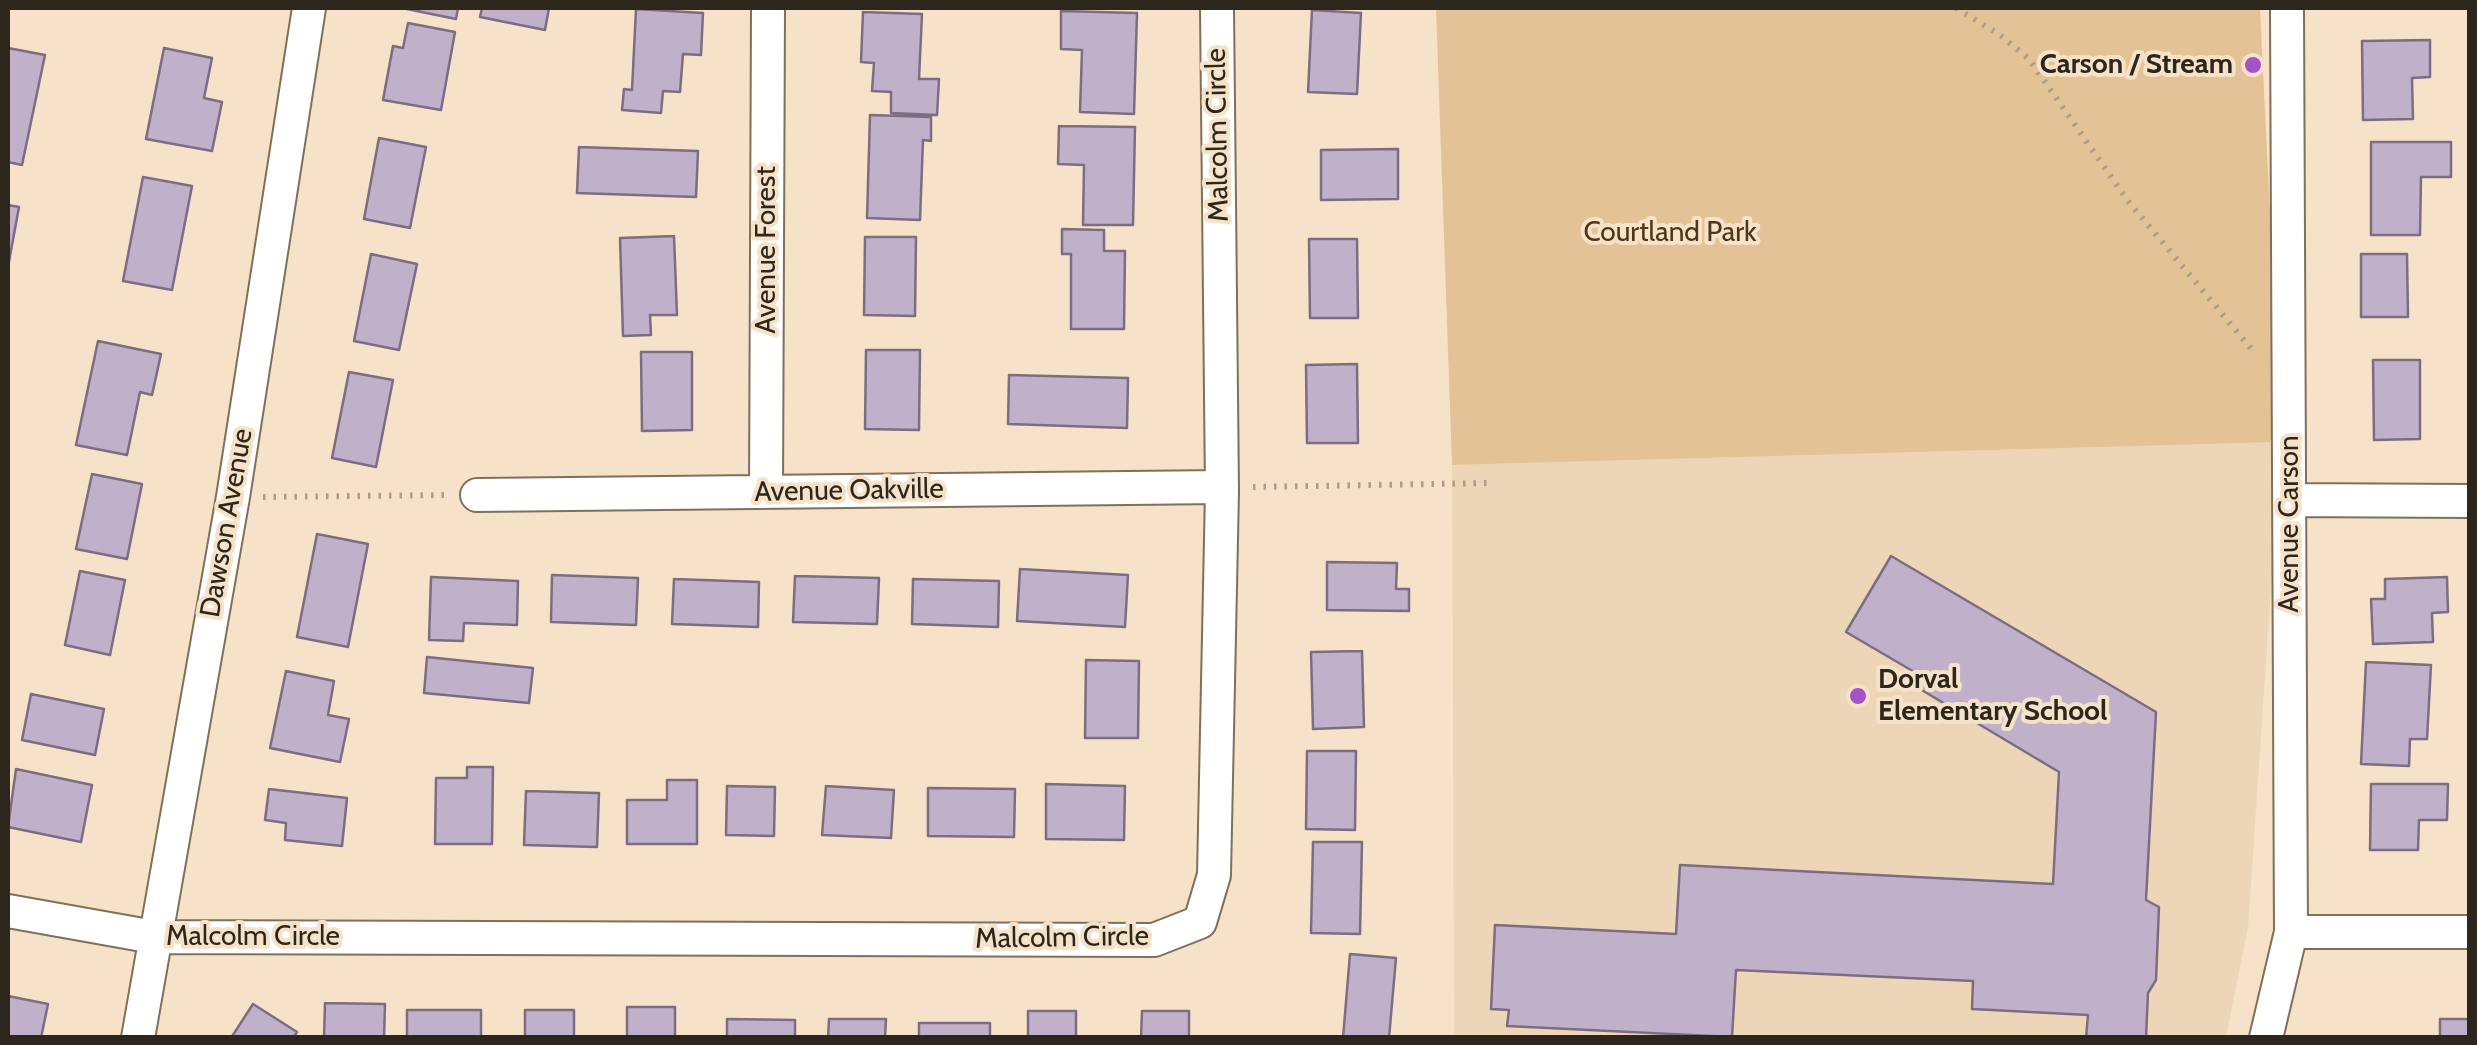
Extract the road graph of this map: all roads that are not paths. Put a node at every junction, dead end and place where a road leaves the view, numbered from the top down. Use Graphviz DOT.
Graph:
graph roads {
  1 [pos="309,8"];
  2 [pos="768,8"];
  3 [pos="1217,8"];
  4 [pos="2287,8"];
  5 [pos="1221,487"];
  6 [pos="766,492"];
  7 [pos="477,495"];
  8 [pos="2290,500"];
  9 [pos="2470,502"];
  10 [pos="8,911"];
  11 [pos="2292,932"];
  12 [pos="2470,932"];
  13 [pos="154,937"];
  14 [pos="138,1038"];
  15 [pos="2266,1038"];
  1 -- 13 [label="street, Dawson Avenue"];
  2 -- 6 [label="street, Avenue Forest"];
  3 -- 5 [label="street, Malcolm Circle"];
  4 -- 8 [label="street, Avenue Carson"];
  5 -- 6 [label="street, Avenue Oakville"];
  5 -- 13 [label="street, Malcolm Circle"];
  6 -- 7 [label="street, Avenue Oakville"];
  8 -- 9 [label="street"];
  8 -- 11 [label="street, Avenue Carson"];
  10 -- 13 [label="street, Malcolm Circle"];
  11 -- 12 [label="street"];
  11 -- 15 [label="street, Avenue Carson"];
  13 -- 14 [label="street, Dawson Avenue"];
}
